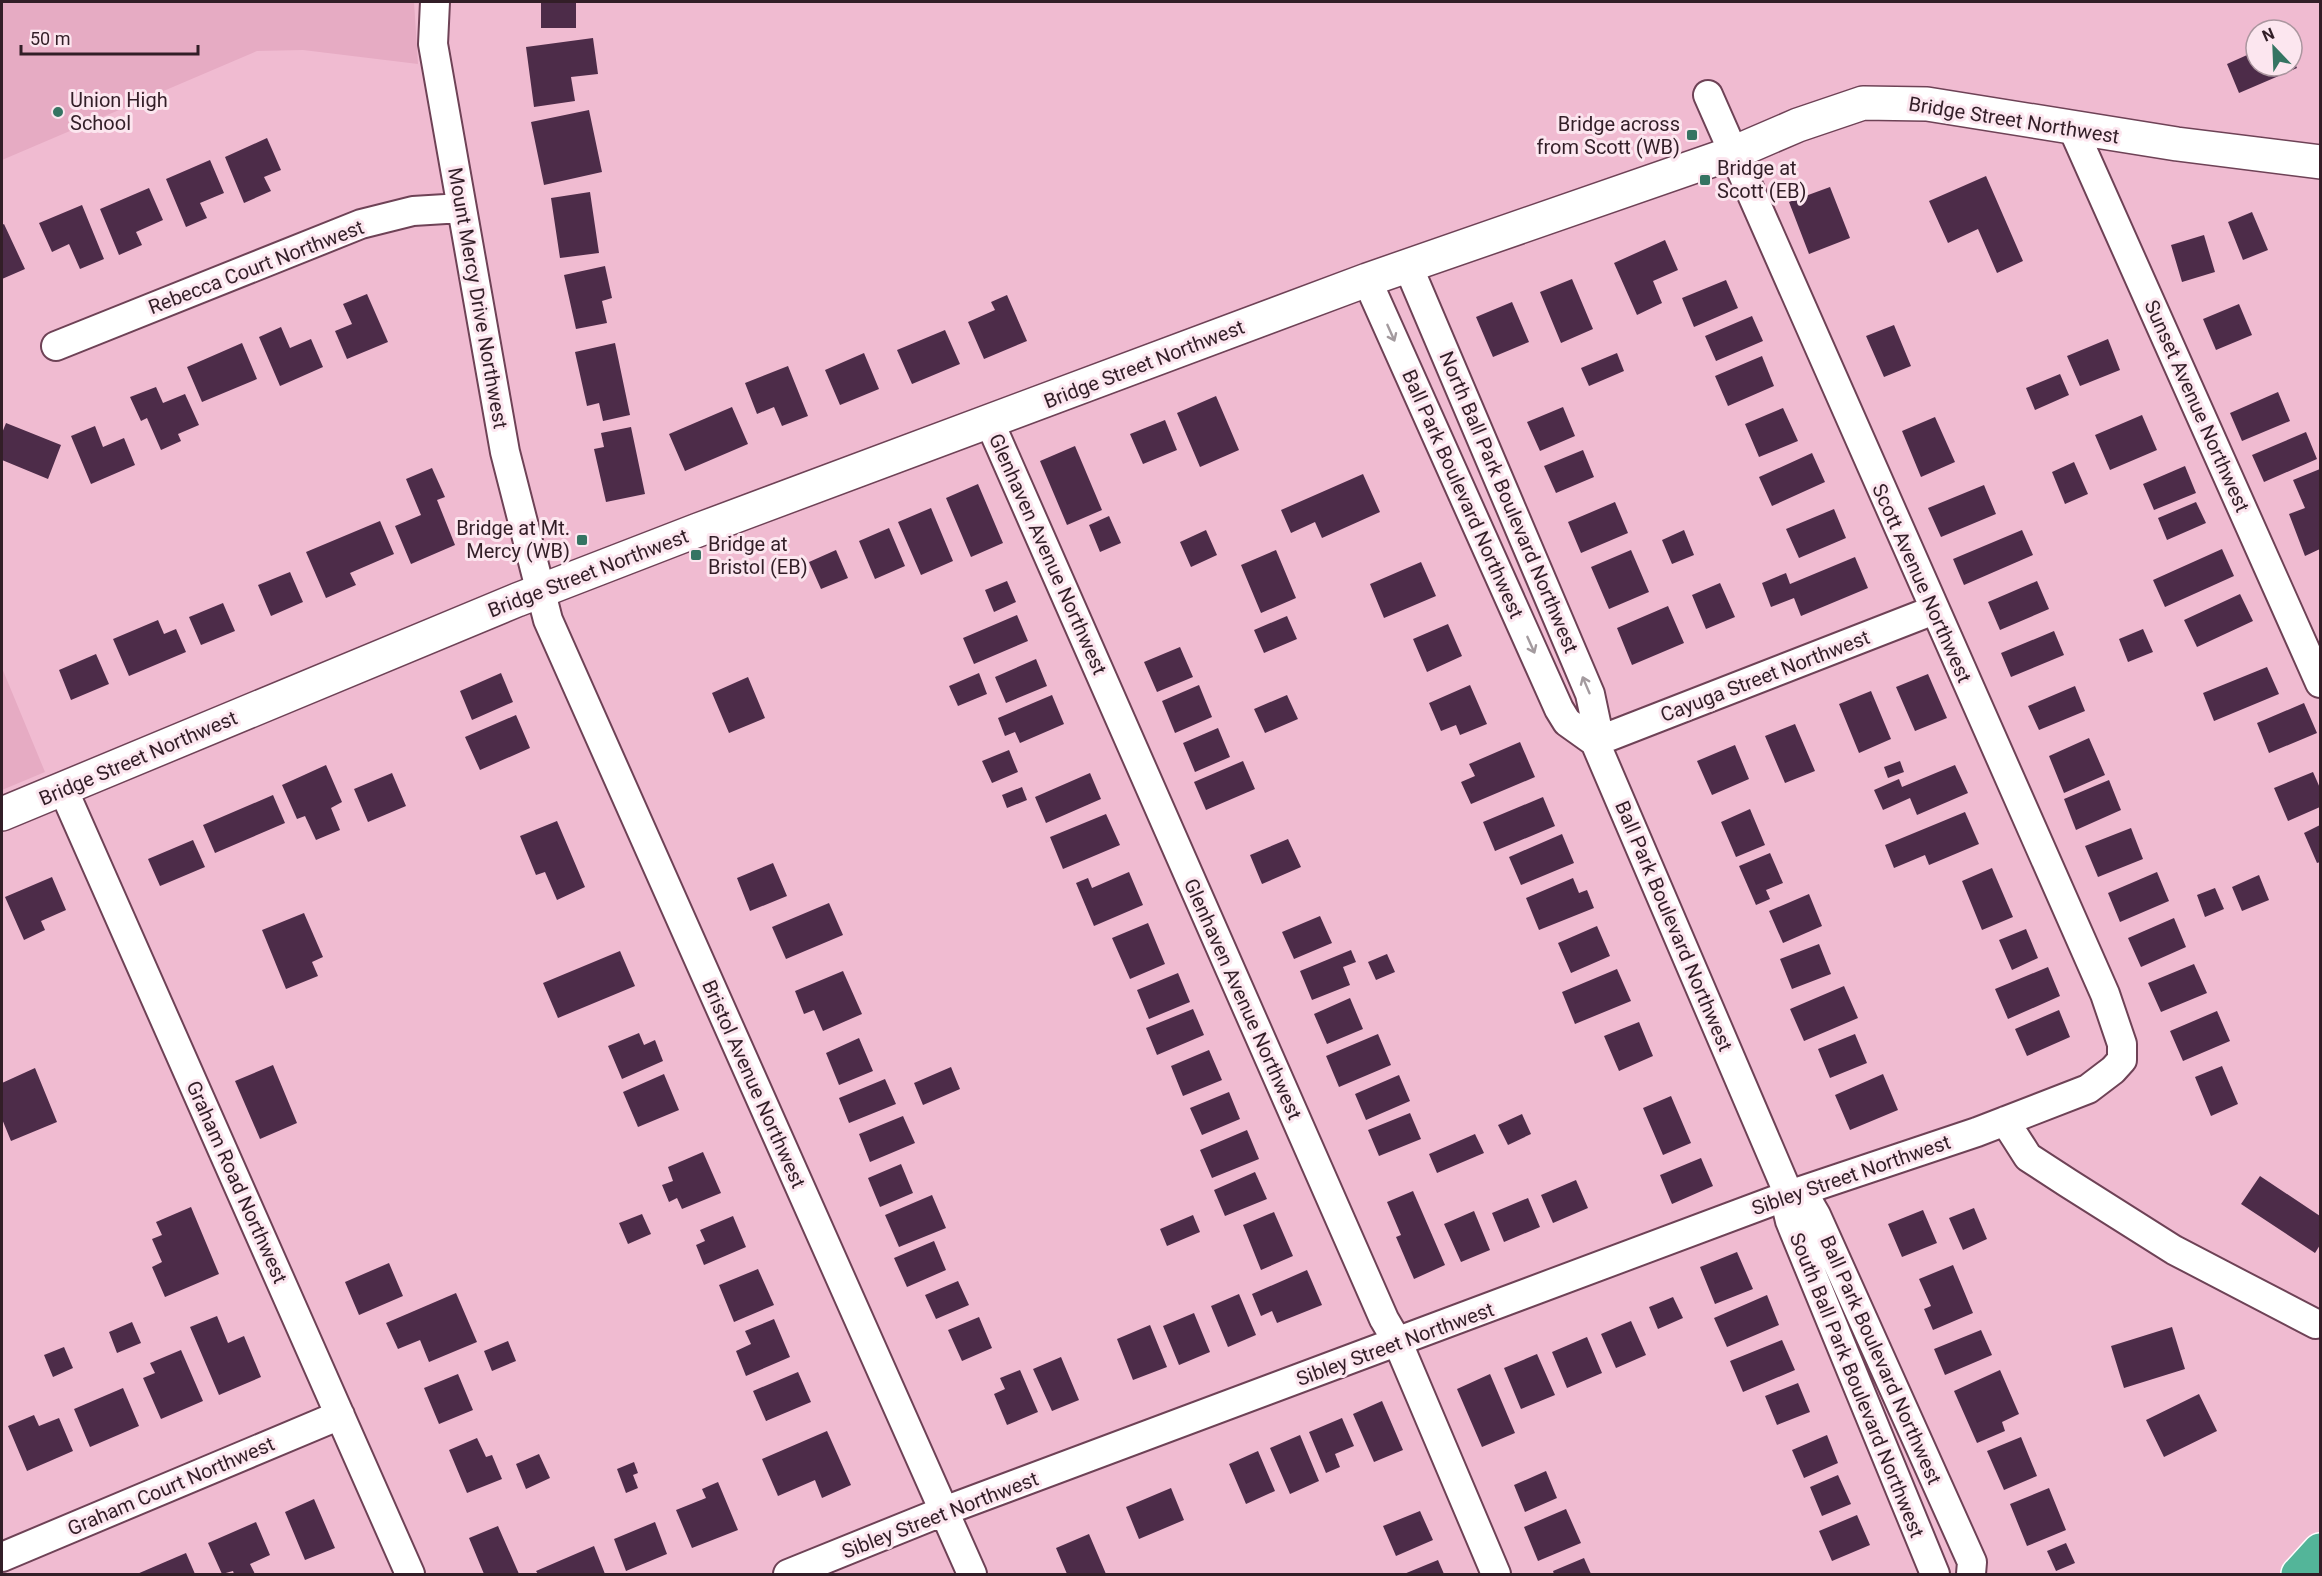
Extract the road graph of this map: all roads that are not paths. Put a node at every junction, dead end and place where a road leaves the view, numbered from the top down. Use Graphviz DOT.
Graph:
graph roads {
  1 [pos="435,2"];
  2 [pos="1708,95"];
  3 [pos="2073,129"];
  4 [pos="1733,153"];
  5 [pos="2320,162"];
  6 [pos="462,208"];
  7 [pos="1408,266"];
  8 [pos="1367,280"];
  9 [pos="56,346"];
  10 [pos="990,423"];
  11 [pos="541,591"];
  12 [pos="1934,610"];
  13 [pos="2320,683"];
  14 [pos="1595,742"];
  15 [pos="63,789"];
  16 [pos="2,814"];
  17 [pos="2113,1070"];
  18 [pos="2005,1121"];
  19 [pos="1789,1195"];
  20 [pos="2316,1324"];
  21 [pos="1398,1343"];
  22 [pos="340,1415"];
  23 [pos="944,1511"];
  24 [pos="2320,1550"];
  25 [pos="2,1557"];
  26 [pos="410,1575"];
  27 [pos="788,1575"];
  28 [pos="972,1575"];
  29 [pos="1496,1575"];
  30 [pos="1935,1575"];
  31 [pos="1971,1575"];
  32 [pos="2298,1575"];
  1 -- 6 [label="street, Mount Mercy Drive Northwest"];
  2 -- 4 [label="street, Scott Avenue Northwest"];
  3 -- 4 [label="main road, Bridge Street Northwest"];
  3 -- 5 [label="main road, Bridge Street Northwest"];
  3 -- 13 [label="street, Sunset Avenue Northwest"];
  4 -- 7 [label="main road, Bridge Street Northwest"];
  4 -- 12 [label="street, Scott Avenue Northwest"];
  6 -- 9 [label="street, Rebecca Court Northwest"];
  6 -- 11 [label="street, Mount Mercy Drive Northwest"];
  7 -- 8 [label="main road, Bridge Street Northwest"];
  14 -- 7 [label="street, North Ball Park Boulevard Northwest, one-way"];
  8 -- 10 [label="main road, Bridge Street Northwest"];
  8 -- 14 [label="street, Ball Park Boulevard Northwest, one-way"];
  10 -- 11 [label="main road, Bridge Street Northwest"];
  10 -- 21 [label="street, Glenhaven Avenue Northwest"];
  11 -- 15 [label="main road, Bridge Street Northwest"];
  11 -- 23 [label="street, Bristol Avenue Northwest"];
  12 -- 14 [label="street, Cayuga Street Northwest"];
  12 -- 17 [label="street, Scott Avenue Northwest"];
  14 -- 19 [label="street, Ball Park Boulevard Northwest"];
  15 -- 16 [label="main road, Bridge Street Northwest"];
  15 -- 22 [label="street, Graham Road Northwest"];
  17 -- 18 [label="street, Sibley Street Northwest"];
  18 -- 19 [label="street, Sibley Street Northwest"];
  18 -- 20 [label="street"];
  19 -- 21 [label="street, Sibley Street Northwest"];
  19 -- 30 [label="street, South Ball Park Boulevard Northwest"];
  19 -- 31 [label="street, Ball Park Boulevard Northwest"];
  21 -- 23 [label="street, Sibley Street Northwest"];
  21 -- 29 [label="street, Glenhaven Avenue Northwest"];
  22 -- 25 [label="street, Graham Court Northwest"];
  22 -- 26 [label="street, Graham Road Northwest"];
  23 -- 27 [label="street, Sibley Street Northwest"];
  23 -- 28 [label="street, Bristol Avenue Northwest"];
  24 -- 32 [label="highway"];
}
